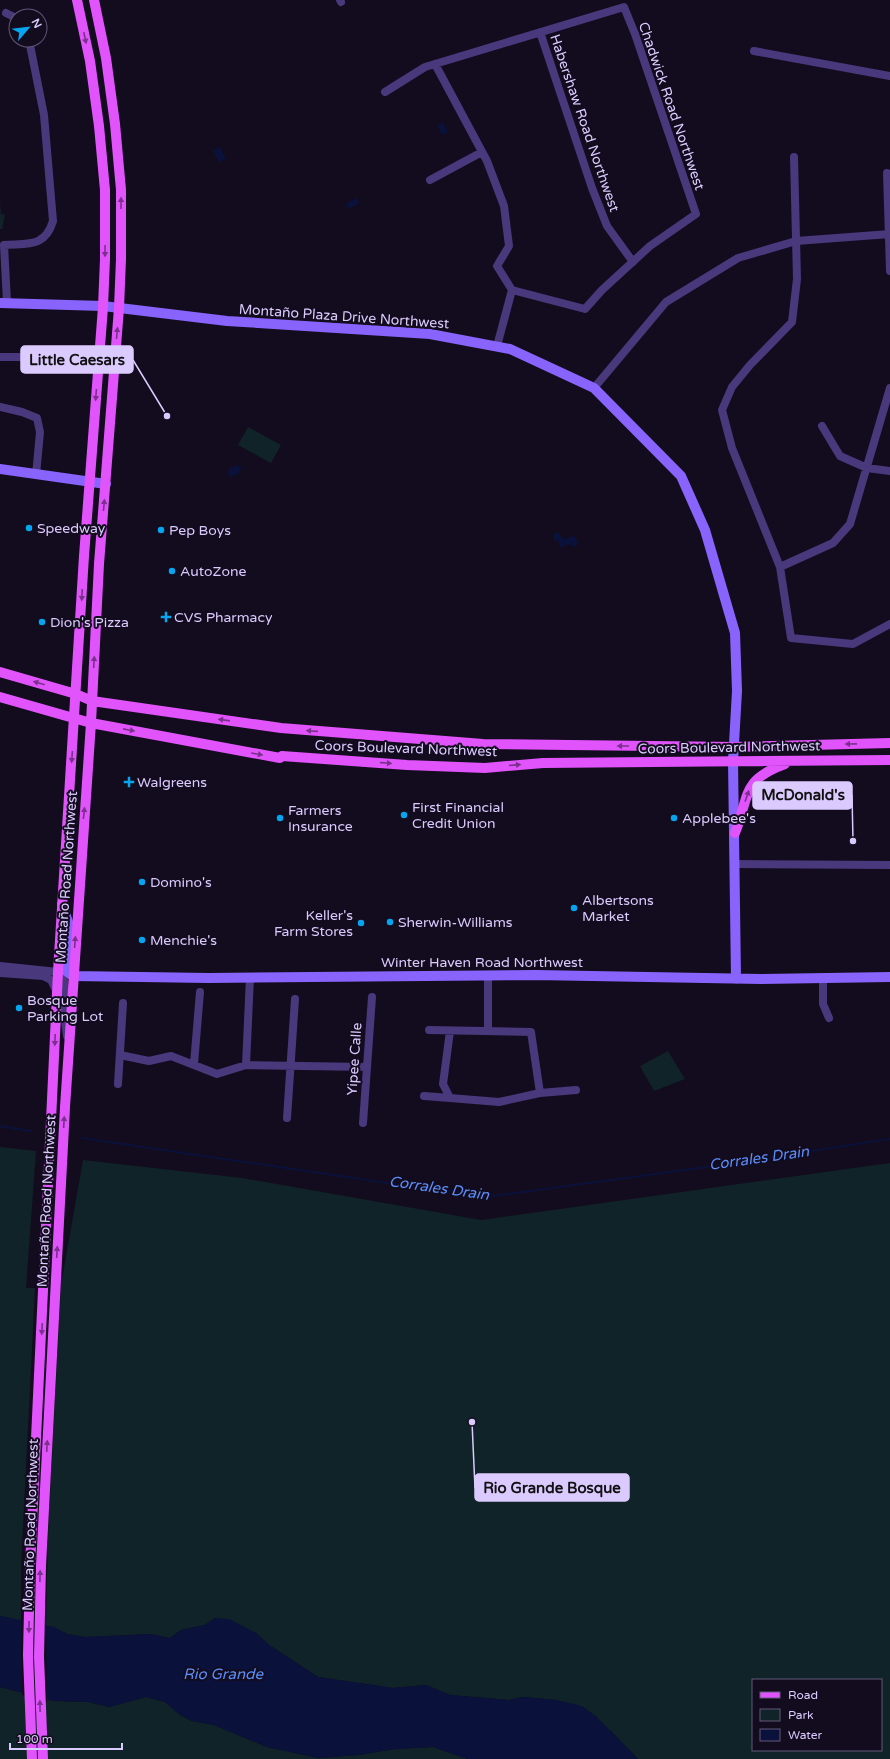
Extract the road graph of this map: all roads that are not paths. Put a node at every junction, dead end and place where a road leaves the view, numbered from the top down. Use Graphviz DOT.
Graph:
graph roads {
  1 [pos="77,0"];
  2 [pos="94,0"];
  3 [pos="540,32"];
  4 [pos="31,48"];
  5 [pos="754,51"];
  6 [pos="435,64"];
  7 [pos="890,76"];
  8 [pos="385,92"];
  9 [pos="482,152"];
  10 [pos="794,157"];
  11 [pos="886,173"];
  12 [pos="430,180"];
  13 [pos="890,234"];
  14 [pos="796,241"];
  15 [pos="633,262"];
  16 [pos="890,270"];
  17 [pos="512,290"];
  18 [pos="3,303"];
  19 [pos="103,306"];
  20 [pos="119,308"];
  21 [pos="497,346"];
  22 [pos="0,357"];
  23 [pos="68,365"];
  24 [pos="594,388"];
  25 [pos="890,388"];
  26 [pos="0,407"];
  27 [pos="822,426"];
  28 [pos="867,468"];
  29 [pos="0,469"];
  30 [pos="890,471"];
  31 [pos="36,475"];
  32 [pos="90,482"];
  33 [pos="106,484"];
  34 [pos="780,566"];
  35 [pos="890,624"];
  36 [pos="0,672"];
  37 [pos="76,694"];
  38 [pos="0,697"];
  39 [pos="92,701"];
  40 [pos="75,718"];
  41 [pos="91,723"];
  42 [pos="890,743"];
  43 [pos="734,746"];
  44 [pos="890,760"];
  45 [pos="733,761"];
  46 [pos="792,761"];
  47 [pos="735,833"];
  48 [pos="736,864"];
  49 [pos="890,865"];
  50 [pos="62,904"];
  51 [pos="0,966"];
  52 [pos="0,972"];
  53 [pos="58,972"];
  54 [pos="73,976"];
  55 [pos="250,977"];
  56 [pos="488,977"];
  57 [pos="890,977"];
  58 [pos="823,978"];
  59 [pos="736,979"];
  60 [pos="57,992"];
  61 [pos="200,992"];
  62 [pos="372,997"];
  63 [pos="295,999"];
  64 [pos="123,1003"];
  65 [pos="828,1018"];
  66 [pos="429,1030"];
  67 [pos="450,1031"];
  68 [pos="488,1031"];
  69 [pos="68,1045"];
  70 [pos="120,1055"];
  71 [pos="194,1064"];
  72 [pos="291,1064"];
  73 [pos="246,1065"];
  74 [pos="367,1067"];
  75 [pos="118,1084"];
  76 [pos="576,1090"];
  77 [pos="540,1093"];
  78 [pos="424,1096"];
  79 [pos="450,1098"];
  80 [pos="288,1118"];
  81 [pos="363,1123"];
  82 [pos="32,1759"];
  83 [pos="43,1759"];
  1 -- 19 [label="main road, Montaño Road Northwest, one-way"];
  20 -- 2 [label="main road, Montaño Road Northwest, one-way"];
  3 -- 6 [label="street"];
  3 -- 15 [label="street, Habershaw Road Northwest"];
  3 -- 15 [label="street, Chadwick Road Northwest"];
  4 -- 18 [label="street"];
  5 -- 7 [label="street"];
  6 -- 8 [label="street"];
  6 -- 9 [label="street"];
  9 -- 12 [label="street"];
  9 -- 17 [label="street"];
  10 -- 14 [label="street"];
  11 -- 13 [label="street"];
  13 -- 14 [label="street"];
  13 -- 16 [label="street"];
  14 -- 24 [label="street"];
  14 -- 34 [label="street"];
  15 -- 17 [label="street"];
  17 -- 21 [label="street"];
  18 -- 19 [label="street, Montaño Plaza Drive Northwest"];
  19 -- 20 [label="street, Montaño Plaza Drive Northwest"];
  19 -- 32 [label="main road, Montaño Road Northwest, one-way"];
  20 -- 21 [label="street, Montaño Plaza Drive Northwest"];
  33 -- 20 [label="main road, Montaño Road Northwest, one-way"];
  21 -- 24 [label="street, Montaño Plaza Drive Northwest"];
  22 -- 23 [label="street"];
  24 -- 43 [label="street, Montaño Plaza Drive Northwest"];
  25 -- 28 [label="street"];
  26 -- 31 [label="street"];
  27 -- 28 [label="street"];
  28 -- 30 [label="street"];
  28 -- 34 [label="street"];
  29 -- 31 [label="street"];
  31 -- 32 [label="street"];
  32 -- 33 [label="street"];
  32 -- 37 [label="main road, Montaño Road Northwest, one-way"];
  39 -- 33 [label="main road, Montaño Road Northwest, one-way"];
  34 -- 35 [label="street"];
  37 -- 36 [label="main road, Coors Boulevard Northwest, one-way"];
  37 -- 39 [label="main road, Coors Boulevard Northwest"];
  37 -- 40 [label="main road, Montaño Road Northwest"];
  38 -- 40 [label="main road, Coors Boulevard Northwest"];
  39 -- 41 [label="main road, Montaño Road Northwest"];
  43 -- 39 [label="main road, Coors Boulevard Northwest, one-way"];
  40 -- 41 [label="main road, Coors Boulevard Northwest"];
  40 -- 50 [label="main road, Montaño Road Northwest, one-way"];
  41 -- 45 [label="main road, Coors Boulevard Northwest, one-way"];
  54 -- 41 [label="main road, Montaño Road Northwest, one-way"];
  42 -- 43 [label="main road, Coors Boulevard Northwest, one-way"];
  43 -- 45 [label="street, Montaño Plaza Drive Northwest"];
  44 -- 46 [label="main road, Coors Boulevard Northwest"];
  45 -- 46 [label="main road, Coors Boulevard Northwest"];
  45 -- 47 [label="street, Montaño Plaza Drive Northwest"];
  47 -- 46 [label="main road, one-way"];
  47 -- 48 [label="street, Montaño Plaza Drive Northwest"];
  48 -- 49 [label="street"];
  48 -- 59 [label="street, Montaño Plaza Drive Northwest"];
  50 -- 53 [label="main road, Montaño Road Northwest"];
  50 -- 54 [label="street"];
  51 -- 53 [label="street"];
  52 -- 60 [label="street"];
  53 -- 60 [label="main road, Montaño Road Northwest"];
  53 -- 69 [label="street"];
  54 -- 55 [label="street, Winter Haven Road Northwest"];
  54 -- 69 [label="main road, Montaño Road Northwest"];
  55 -- 56 [label="street, Winter Haven Road Northwest"];
  55 -- 73 [label="street"];
  56 -- 59 [label="street, Winter Haven Road Northwest"];
  56 -- 68 [label="street"];
  57 -- 58 [label="street, Winter Haven Road Northwest"];
  58 -- 59 [label="street, Winter Haven Road Northwest"];
  58 -- 65 [label="street"];
  60 -- 82 [label="main road, Montaño Road Northwest, one-way"];
  61 -- 71 [label="street"];
  62 -- 74 [label="street, Yipee Calle"];
  63 -- 72 [label="street"];
  64 -- 70 [label="street"];
  66 -- 67 [label="street"];
  67 -- 68 [label="street"];
  67 -- 79 [label="street"];
  68 -- 77 [label="street"];
  83 -- 69 [label="main road, Montaño Road Northwest, one-way"];
  70 -- 71 [label="street"];
  70 -- 75 [label="street"];
  71 -- 73 [label="street"];
  72 -- 73 [label="street"];
  72 -- 74 [label="street"];
  72 -- 80 [label="street"];
  74 -- 81 [label="street, Yipee Calle"];
  76 -- 77 [label="street"];
  77 -- 79 [label="street"];
  78 -- 79 [label="street"];
}
